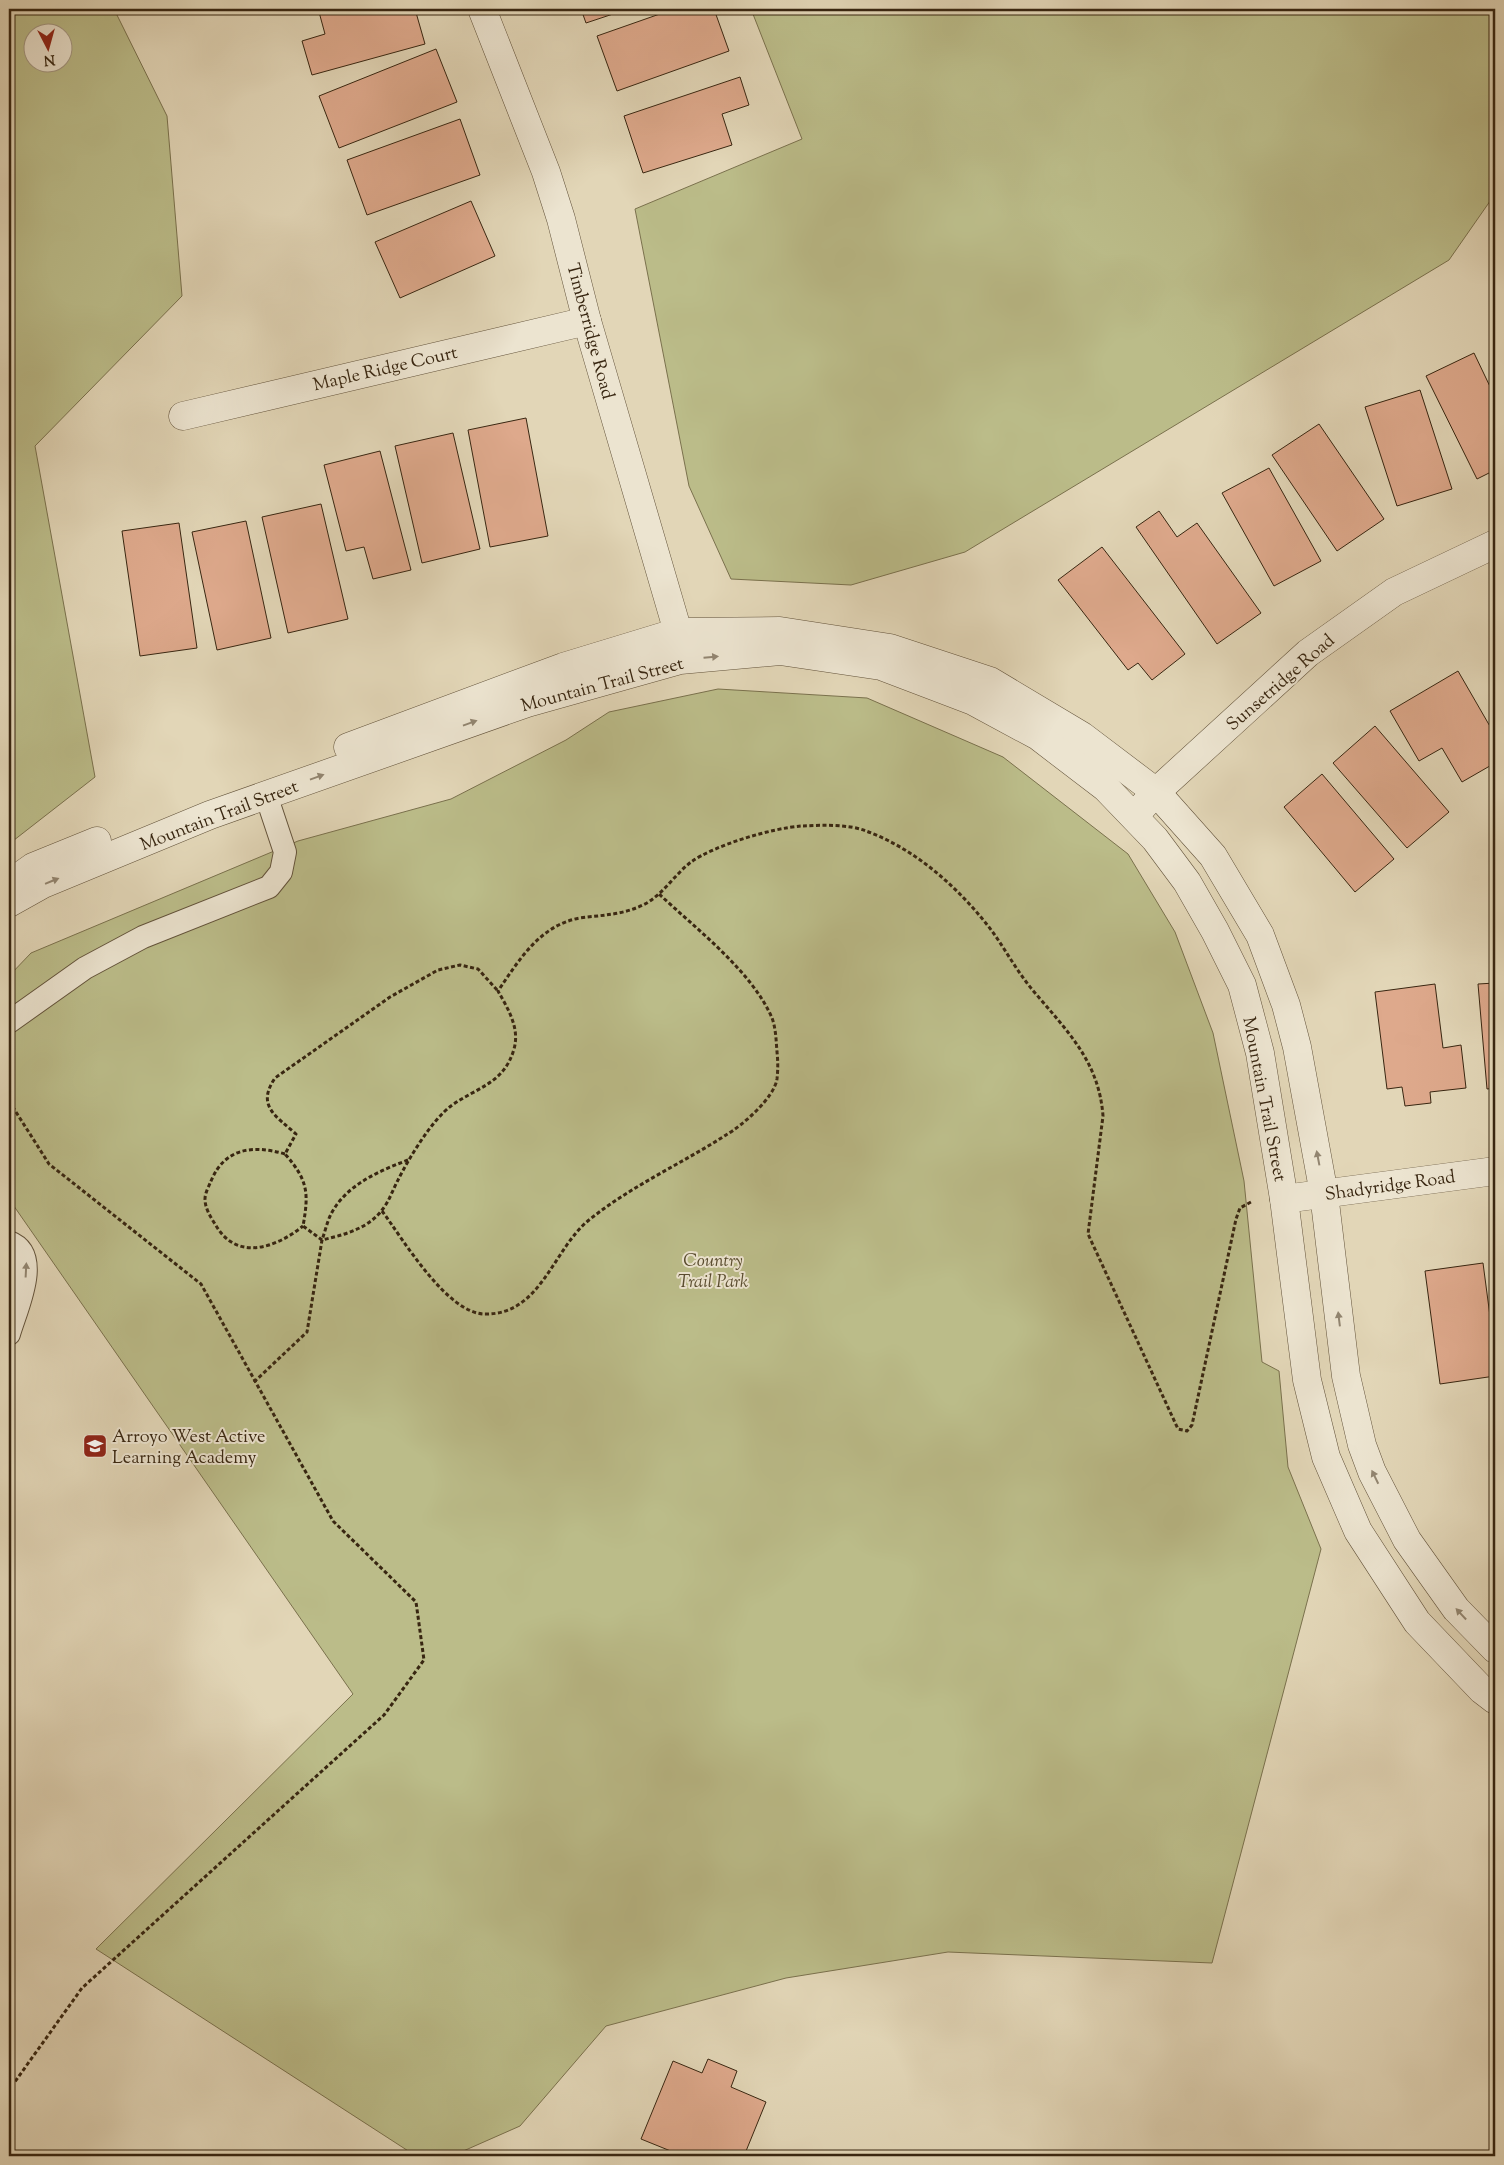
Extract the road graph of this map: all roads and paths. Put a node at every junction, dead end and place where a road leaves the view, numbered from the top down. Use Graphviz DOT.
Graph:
graph roads {
  1 [pos="482,9"];
  2 [pos="586,320"];
  3 [pos="183,416"];
  4 [pos="1495,544"];
  5 [pos="678,632"];
  6 [pos="680,660"];
  7 [pos="1156,792"];
  8 [pos="266,796"];
  9 [pos="1134,816"];
  10 [pos="9,884"];
  11 [pos="658,893"];
  12 [pos="9,903"];
  13 [pos="498,991"];
  14 [pos="9,1022"];
  15 [pos="9,1101"];
  16 [pos="285,1154"];
  17 [pos="408,1160"];
  18 [pos="1495,1171"];
  19 [pos="1324,1194"];
  20 [pos="1284,1199"];
  21 [pos="382,1211"];
  22 [pos="303,1226"];
  23 [pos="322,1240"];
  24 [pos="9,1242"];
  25 [pos="9,1334"];
  26 [pos="254,1382"];
  27 [pos="1495,1649"];
  28 [pos="1495,1700"];
  29 [pos="9,2090"];
  1 -- 2 [label="street, Timberridge Road"];
  2 -- 3 [label="street, Maple Ridge Court"];
  2 -- 5 [label="street, Timberridge Road"];
  4 -- 7 [label="street, Sunsetridge Road"];
  5 -- 6 [label="street, Timberridge Road"];
  5 -- 7 [label="street, Mountain Trail Street"];
  5 -- 10 [label="street, Mountain Trail Street"];
  8 -- 6 [label="street, Mountain Trail Street, one-way"];
  6 -- 9 [label="street, Mountain Trail Street, one-way"];
  7 -- 9 [label="street, Sunsetridge Road"];
  19 -- 7 [label="street, Mountain Trail Street, one-way"];
  12 -- 8 [label="street, Mountain Trail Street, one-way"];
  8 -- 14 [label="lane"];
  9 -- 20 [label="street, Mountain Trail Street"];
  11 -- 13 [label="path"];
  11 -- 20 [label="path"];
  11 -- 21 [label="path"];
  13 -- 16 [label="path"];
  13 -- 17 [label="path"];
  15 -- 26 [label="path"];
  16 -- 22 [label="path"];
  16 -- 22 [label="path"];
  17 -- 21 [label="path"];
  17 -- 23 [label="path"];
  18 -- 19 [label="street, Shadyridge Road"];
  19 -- 20 [label="street, Shadyridge Road"];
  27 -- 19 [label="street, Mountain Trail Street, one-way"];
  20 -- 28 [label="street, Mountain Trail Street"];
  21 -- 23 [label="path"];
  22 -- 23 [label="path"];
  23 -- 26 [label="path"];
  25 -- 24 [label="lane, one-way"];
  26 -- 29 [label="path"];
}
